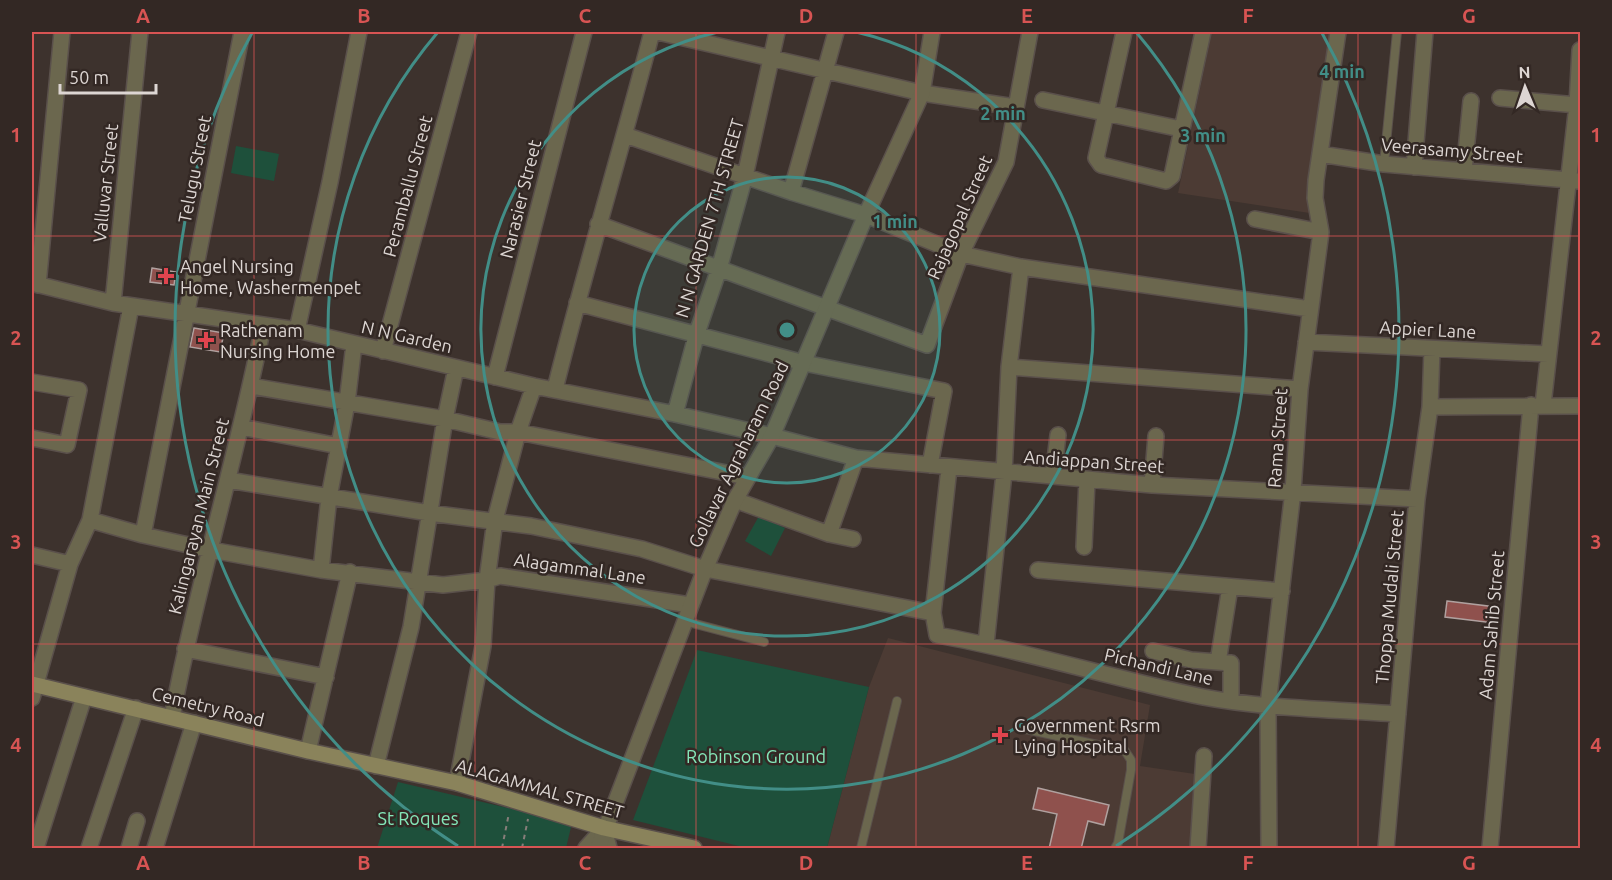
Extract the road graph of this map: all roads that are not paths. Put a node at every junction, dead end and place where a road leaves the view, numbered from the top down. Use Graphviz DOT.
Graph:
graph roads {
  1 [pos="62,32"];
  2 [pos="140,32"];
  3 [pos="242,32"];
  4 [pos="359,32"];
  5 [pos="469,32"];
  6 [pos="584,32"];
  7 [pos="652,32"];
  8 [pos="658,32"];
  9 [pos="777,32"];
  10 [pos="836,32"];
  11 [pos="932,32"];
  12 [pos="1030,32"];
  13 [pos="1124,32"];
  14 [pos="1203,32"];
  15 [pos="1338,32"];
  16 [pos="1397,32"];
  17 [pos="1425,32"];
  18 [pos="1581,50"];
  19 [pos="770,58"];
  20 [pos="826,71"];
  21 [pos="922,93"];
  22 [pos="1500,98"];
  23 [pos="1043,100"];
  24 [pos="1471,101"];
  25 [pos="1577,105"];
  26 [pos="1015,107"];
  27 [pos="1106,113"];
  28 [pos="1181,129"];
  29 [pos="625,135"];
  30 [pos="1320,154"];
  31 [pos="1384,164"];
  32 [pos="1414,167"];
  33 [pos="1464,171"];
  34 [pos="745,176"];
  35 [pos="1574,180"];
  36 [pos="791,192"];
  37 [pos="866,215"];
  38 [pos="1256,219"];
  39 [pos="598,224"];
  40 [pos="1321,232"];
  41 [pos="961,254"];
  42 [pos="1021,267"];
  43 [pos="718,269"];
  44 [pos="35,284"];
  45 [pos="113,303"];
  46 [pos="577,303"];
  47 [pos="131,306"];
  48 [pos="827,309"];
  49 [pos="1310,309"];
  50 [pos="187,314"];
  51 [pos="263,326"];
  52 [pos="297,330"];
  53 [pos="697,333"];
  54 [pos="1306,342"];
  55 [pos="354,344"];
  56 [pos="1432,349"];
  57 [pos="382,351"];
  58 [pos="1548,354"];
  59 [pos="804,363"];
  60 [pos="1010,367"];
  61 [pos="456,368"];
  62 [pos="495,377"];
  63 [pos="32,382"];
  64 [pos="251,386"];
  65 [pos="534,386"];
  66 [pos="555,389"];
  67 [pos="1300,389"];
  68 [pos="347,404"];
  69 [pos="1537,405"];
  70 [pos="1581,406"];
  71 [pos="1430,407"];
  72 [pos="675,414"];
  73 [pos="445,419"];
  74 [pos="241,428"];
  75 [pos="519,432"];
  76 [pos="1058,435"];
  77 [pos="772,436"];
  78 [pos="1156,436"];
  79 [pos="32,438"];
  80 [pos="339,446"];
  81 [pos="856,459"];
  82 [pos="930,465"];
  83 [pos="949,468"];
  84 [pos="1004,473"];
  85 [pos="1053,476"];
  86 [pos="747,477"];
  87 [pos="228,480"];
  88 [pos="1088,480"];
  89 [pos="1152,485"];
  90 [pos="1293,491"];
  91 [pos="329,497"];
  92 [pos="1417,499"];
  93 [pos="735,500"];
  94 [pos="429,513"];
  95 [pos="90,520"];
  96 [pos="495,520"];
  97 [pos="829,534"];
  98 [pos="143,535"];
  99 [pos="852,538"];
  100 [pos="1084,547"];
  101 [pos="211,550"];
  102 [pos="32,555"];
  103 [pos="70,564"];
  104 [pos="705,569"];
  105 [pos="321,570"];
  106 [pos="1038,570"];
  107 [pos="350,572"];
  108 [pos="487,580"];
  109 [pos="419,581"];
  110 [pos="1230,587"];
  111 [pos="1282,591"];
  112 [pos="690,604"];
  113 [pos="933,613"];
  114 [pos="684,621"];
  115 [pos="765,642"];
  116 [pos="986,644"];
  117 [pos="185,649"];
  118 [pos="1153,651"];
  119 [pos="1218,662"];
  120 [pos="326,677"];
  121 [pos="33,689"];
  122 [pos="84,697"];
  123 [pos="897,701"];
  124 [pos="1231,701"];
  125 [pos="1268,705"];
  126 [pos="136,708"];
  127 [pos="1398,714"];
  128 [pos="172,717"];
  129 [pos="194,723"];
  130 [pos="1021,728"];
  131 [pos="308,750"];
  132 [pos="1203,756"];
  133 [pos="376,766"];
  134 [pos="457,783"];
  135 [pos="138,821"];
  136 [pos="604,828"];
  137 [pos="158,848"];
  138 [pos="36,849"];
  139 [pos="89,849"];
  140 [pos="129,849"];
  141 [pos="586,849"];
  142 [pos="598,849"];
  143 [pos="609,849"];
  144 [pos="694,849"];
  145 [pos="861,849"];
  146 [pos="1115,849"];
  147 [pos="1198,849"];
  148 [pos="1269,849"];
  149 [pos="1386,849"];
  150 [pos="1490,849"];
  1 -- 44 [label="street"];
  2 -- 45 [label="street, Valluvar Street"];
  3 -- 50 [label="street, Telugu Street"];
  4 -- 52 [label="street"];
  5 -- 57 [label="street, Peramballu Street"];
  6 -- 62 [label="street, Narasier Street"];
  7 -- 29 [label="street"];
  8 -- 19 [label="street"];
  9 -- 19 [label="street, N N GARDEN 7TH STREET"];
  10 -- 20 [label="street"];
  11 -- 21 [label="street, Gollavar Agraharam Road"];
  12 -- 26 [label="street, Rajagopal Street"];
  13 -- 27 [label="street"];
  14 -- 28 [label="street"];
  15 -- 30 [label="street, Rama Street"];
  16 -- 31 [label="lane"];
  17 -- 32 [label="street"];
  18 -- 25 [label="street, Adam Sahib Street"];
  19 -- 20 [label="street"];
  19 -- 34 [label="street, N N GARDEN 7TH STREET"];
  20 -- 21 [label="street"];
  20 -- 36 [label="street"];
  21 -- 26 [label="street"];
  21 -- 37 [label="street, Gollavar Agraharam Road"];
  22 -- 25 [label="street"];
  23 -- 27 [label="street"];
  24 -- 33 [label="street"];
  25 -- 35 [label="street, Adam Sahib Street"];
  26 -- 41 [label="street, Rajagopal Street"];
  27 -- 28 [label="street"];
  27 -- 28 [label="street"];
  29 -- 34 [label="street"];
  29 -- 39 [label="street"];
  30 -- 31 [label="street, Veerasamy Street"];
  30 -- 40 [label="street, Rama Street"];
  31 -- 32 [label="street, Veerasamy Street"];
  32 -- 33 [label="street, Veerasamy Street"];
  33 -- 35 [label="street, Veerasamy Street"];
  34 -- 36 [label="street"];
  34 -- 43 [label="street, N N GARDEN 7TH STREET"];
  35 -- 58 [label="street, Adam Sahib Street"];
  36 -- 37 [label="street"];
  37 -- 41 [label="street"];
  37 -- 48 [label="street, Gollavar Agraharam Road"];
  38 -- 40 [label="street"];
  39 -- 43 [label="street"];
  39 -- 46 [label="street"];
  40 -- 49 [label="street, Rama Street"];
  41 -- 42 [label="street"];
  41 -- 48 [label="street, Rajagopal Street"];
  42 -- 49 [label="street"];
  42 -- 60 [label="street"];
  43 -- 48 [label="street"];
  43 -- 53 [label="street, N N GARDEN 7TH STREET"];
  44 -- 45 [label="street, N N Garden"];
  45 -- 47 [label="street, N N Garden"];
  46 -- 53 [label="street"];
  46 -- 66 [label="street"];
  47 -- 50 [label="street, N N Garden"];
  47 -- 95 [label="street"];
  48 -- 59 [label="street, Gollavar Agraharam Road"];
  49 -- 54 [label="street, Rama Street"];
  50 -- 51 [label="street, N N Garden"];
  50 -- 98 [label="street, Telugu Street"];
  51 -- 52 [label="street, N N Garden"];
  51 -- 64 [label="street, Kalingarayan Main Street"];
  52 -- 55 [label="street, N N Garden"];
  53 -- 59 [label="street"];
  53 -- 72 [label="street, N N GARDEN 7TH STREET"];
  54 -- 56 [label="street, Appier Lane"];
  54 -- 67 [label="street, Rama Street"];
  55 -- 57 [label="street, N N Garden"];
  55 -- 68 [label="street"];
  56 -- 58 [label="street, Appier Lane"];
  56 -- 71 [label="street, Thoppa Mudali Street"];
  57 -- 61 [label="street, N N Garden"];
  58 -- 69 [label="street, Adam Sahib Street"];
  59 -- 77 [label="street, Gollavar Agraharam Road"];
  59 -- 82 [label="street"];
  60 -- 67 [label="street"];
  60 -- 84 [label="street"];
  61 -- 62 [label="street, N N Garden"];
  61 -- 73 [label="street"];
  62 -- 65 [label="street, N N Garden"];
  63 -- 79 [label="street"];
  64 -- 68 [label="street"];
  64 -- 74 [label="street, Kalingarayan Main Street"];
  65 -- 66 [label="street, N N Garden"];
  65 -- 75 [label="street"];
  66 -- 72 [label="street, N N Garden"];
  67 -- 90 [label="street, Rama Street"];
  68 -- 73 [label="street"];
  68 -- 80 [label="street"];
  69 -- 70 [label="street"];
  69 -- 71 [label="street"];
  69 -- 150 [label="street, Adam Sahib Street"];
  71 -- 92 [label="street, Thoppa Mudali Street"];
  72 -- 77 [label="street, N N Garden"];
  73 -- 75 [label="street"];
  73 -- 94 [label="street"];
  74 -- 80 [label="street"];
  74 -- 87 [label="street, Kalingarayan Main Street"];
  75 -- 86 [label="street"];
  75 -- 96 [label="street"];
  76 -- 85 [label="street"];
  77 -- 81 [label="street, Andiappan Street"];
  77 -- 86 [label="street, Gollavar Agraharam Road"];
  78 -- 89 [label="street"];
  80 -- 91 [label="street"];
  81 -- 82 [label="street, Andiappan Street"];
  81 -- 97 [label="street"];
  82 -- 83 [label="street, Andiappan Street"];
  83 -- 84 [label="street, Andiappan Street"];
  83 -- 113 [label="street"];
  84 -- 85 [label="street, Andiappan Street"];
  84 -- 116 [label="street"];
  85 -- 88 [label="street, Andiappan Street"];
  86 -- 93 [label="street, Gollavar Agraharam Road"];
  87 -- 91 [label="street"];
  87 -- 101 [label="street, Kalingarayan Main Street"];
  88 -- 89 [label="street, Andiappan Street"];
  88 -- 100 [label="street"];
  89 -- 90 [label="street, Andiappan Street"];
  90 -- 92 [label="street, Andiappan Street"];
  90 -- 111 [label="street, Rama Street"];
  91 -- 94 [label="street"];
  91 -- 105 [label="street"];
  92 -- 127 [label="street, Thoppa Mudali Street"];
  93 -- 97 [label="street"];
  93 -- 104 [label="street, Gollavar Agraharam Road"];
  94 -- 96 [label="street"];
  94 -- 109 [label="street"];
  95 -- 98 [label="street, Alagammal Lane"];
  95 -- 103 [label="street"];
  96 -- 104 [label="street"];
  96 -- 108 [label="street"];
  97 -- 99 [label="street"];
  98 -- 101 [label="street, Alagammal Lane"];
  101 -- 105 [label="street, Alagammal Lane"];
  101 -- 117 [label="street, Kalingarayan Main Street"];
  102 -- 103 [label="street"];
  103 -- 121 [label="street"];
  104 -- 112 [label="street, Gollavar Agraharam Road"];
  104 -- 113 [label="street"];
  105 -- 107 [label="street, Alagammal Lane"];
  106 -- 110 [label="street"];
  107 -- 109 [label="street, Alagammal Lane"];
  107 -- 120 [label="street"];
  108 -- 109 [label="street, Alagammal Lane"];
  108 -- 112 [label="street, Alagammal Lane"];
  108 -- 134 [label="street"];
  109 -- 133 [label="street"];
  110 -- 111 [label="street"];
  110 -- 119 [label="street"];
  111 -- 125 [label="street, Rama Street"];
  112 -- 114 [label="street, Gollavar Agraharam Road"];
  113 -- 116 [label="street, Pichandi Lane"];
  114 -- 115 [label="lane"];
  114 -- 136 [label="street, Gollavar Agraharam Road"];
  116 -- 124 [label="street, Pichandi Lane"];
  117 -- 120 [label="street"];
  117 -- 128 [label="street, Kalingarayan Main Street"];
  118 -- 119 [label="street"];
  119 -- 124 [label="street"];
  120 -- 131 [label="street"];
  121 -- 122 [label="main road, Cemetry Road"];
  122 -- 126 [label="main road, Cemetry Road"];
  122 -- 138 [label="street"];
  123 -- 145 [label="lane"];
  124 -- 125 [label="street, Pichandi Lane"];
  125 -- 127 [label="street, Pichandi Lane"];
  125 -- 148 [label="street, Rama Street"];
  126 -- 128 [label="main road, Cemetry Road"];
  126 -- 139 [label="street"];
  127 -- 149 [label="street, Thoppa Mudali Street"];
  128 -- 129 [label="main road, Cemetry Road"];
  129 -- 131 [label="main road, Cemetry Road"];
  129 -- 137 [label="street"];
  130 -- 146 [label="lane"];
  131 -- 133 [label="main road, Cemetry Road"];
  132 -- 147 [label="street"];
  133 -- 134 [label="main road, ALAGAMMAL STREET"];
  134 -- 136 [label="main road, ALAGAMMAL STREET"];
  135 -- 140 [label="street"];
  136 -- 141 [label="street"];
  136 -- 142 [label="street"];
  136 -- 143 [label="street"];
  136 -- 144 [label="main road, ALAGAMMAL STREET"];
}
